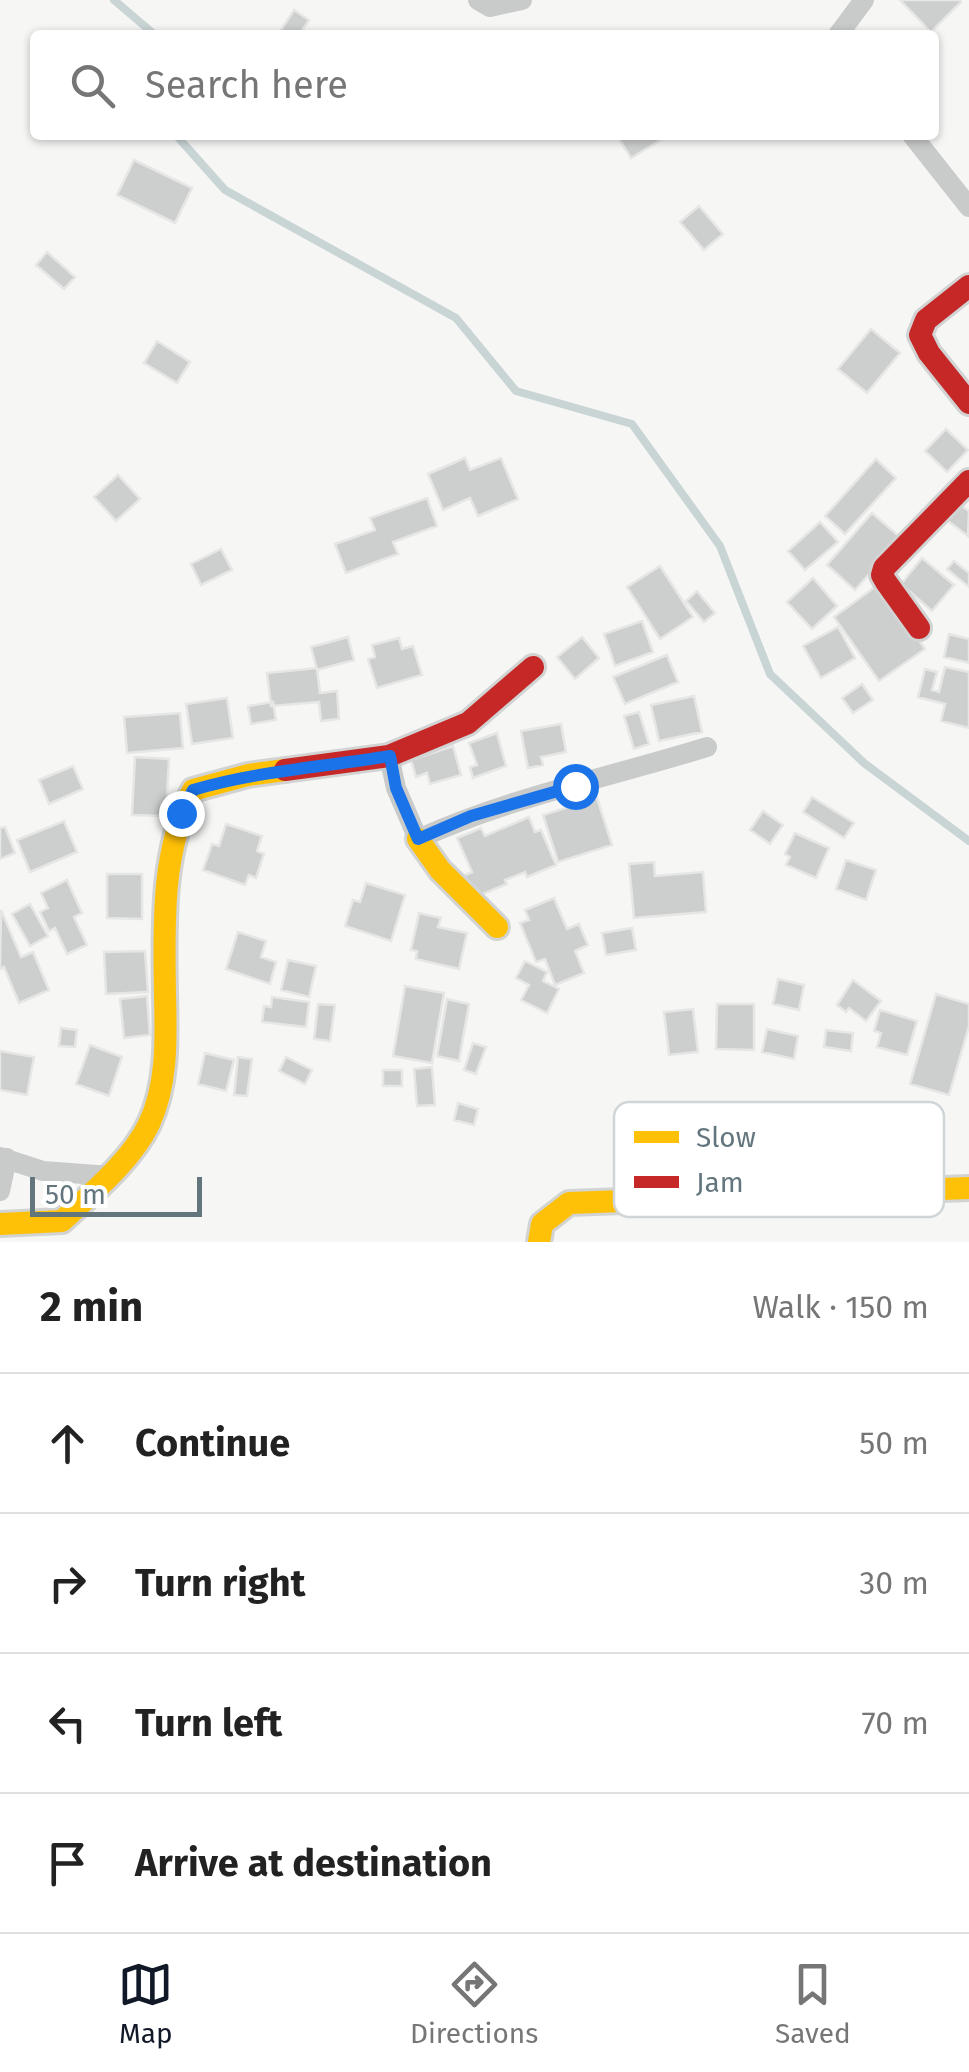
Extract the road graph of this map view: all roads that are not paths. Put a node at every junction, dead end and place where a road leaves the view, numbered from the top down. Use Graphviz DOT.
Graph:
graph roads {
  1 [pos="478,0"];
  2 [pos="522,0"];
  3 [pos="864,0"];
  4 [pos="842,30"];
  5 [pos="916,140"];
  6 [pos="969,207"];
  7 [pos="969,286"];
  8 [pos="969,402"];
  9 [pos="969,480"];
  10 [pos="919,628"];
  11 [pos="534,668"];
  12 [pos="707,747"];
  13 [pos="390,756"];
  14 [pos="418,839"];
  15 [pos="498,927"];
  16 [pos="3,1157"];
  17 [pos="110,1176"];
  18 [pos="969,1188"];
  19 [pos="944,1189"];
  20 [pos="0,1192"];
  21 [pos="614,1201"];
  22 [pos="0,1224"];
  23 [pos="539,1242"];
  1 -- 2 [label="street"];
  3 -- 4 [label="street"];
  5 -- 6 [label="street"];
  7 -- 8 [label="street"];
  9 -- 10 [label="street"];
  11 -- 13 [label="street"];
  12 -- 14 [label="street"];
  13 -- 14 [label="street"];
  13 -- 17 [label="street"];
  14 -- 15 [label="street"];
  16 -- 17 [label="street"];
  16 -- 20 [label="street"];
  17 -- 22 [label="street"];
  18 -- 19 [label="street"];
  21 -- 23 [label="street"];
}
